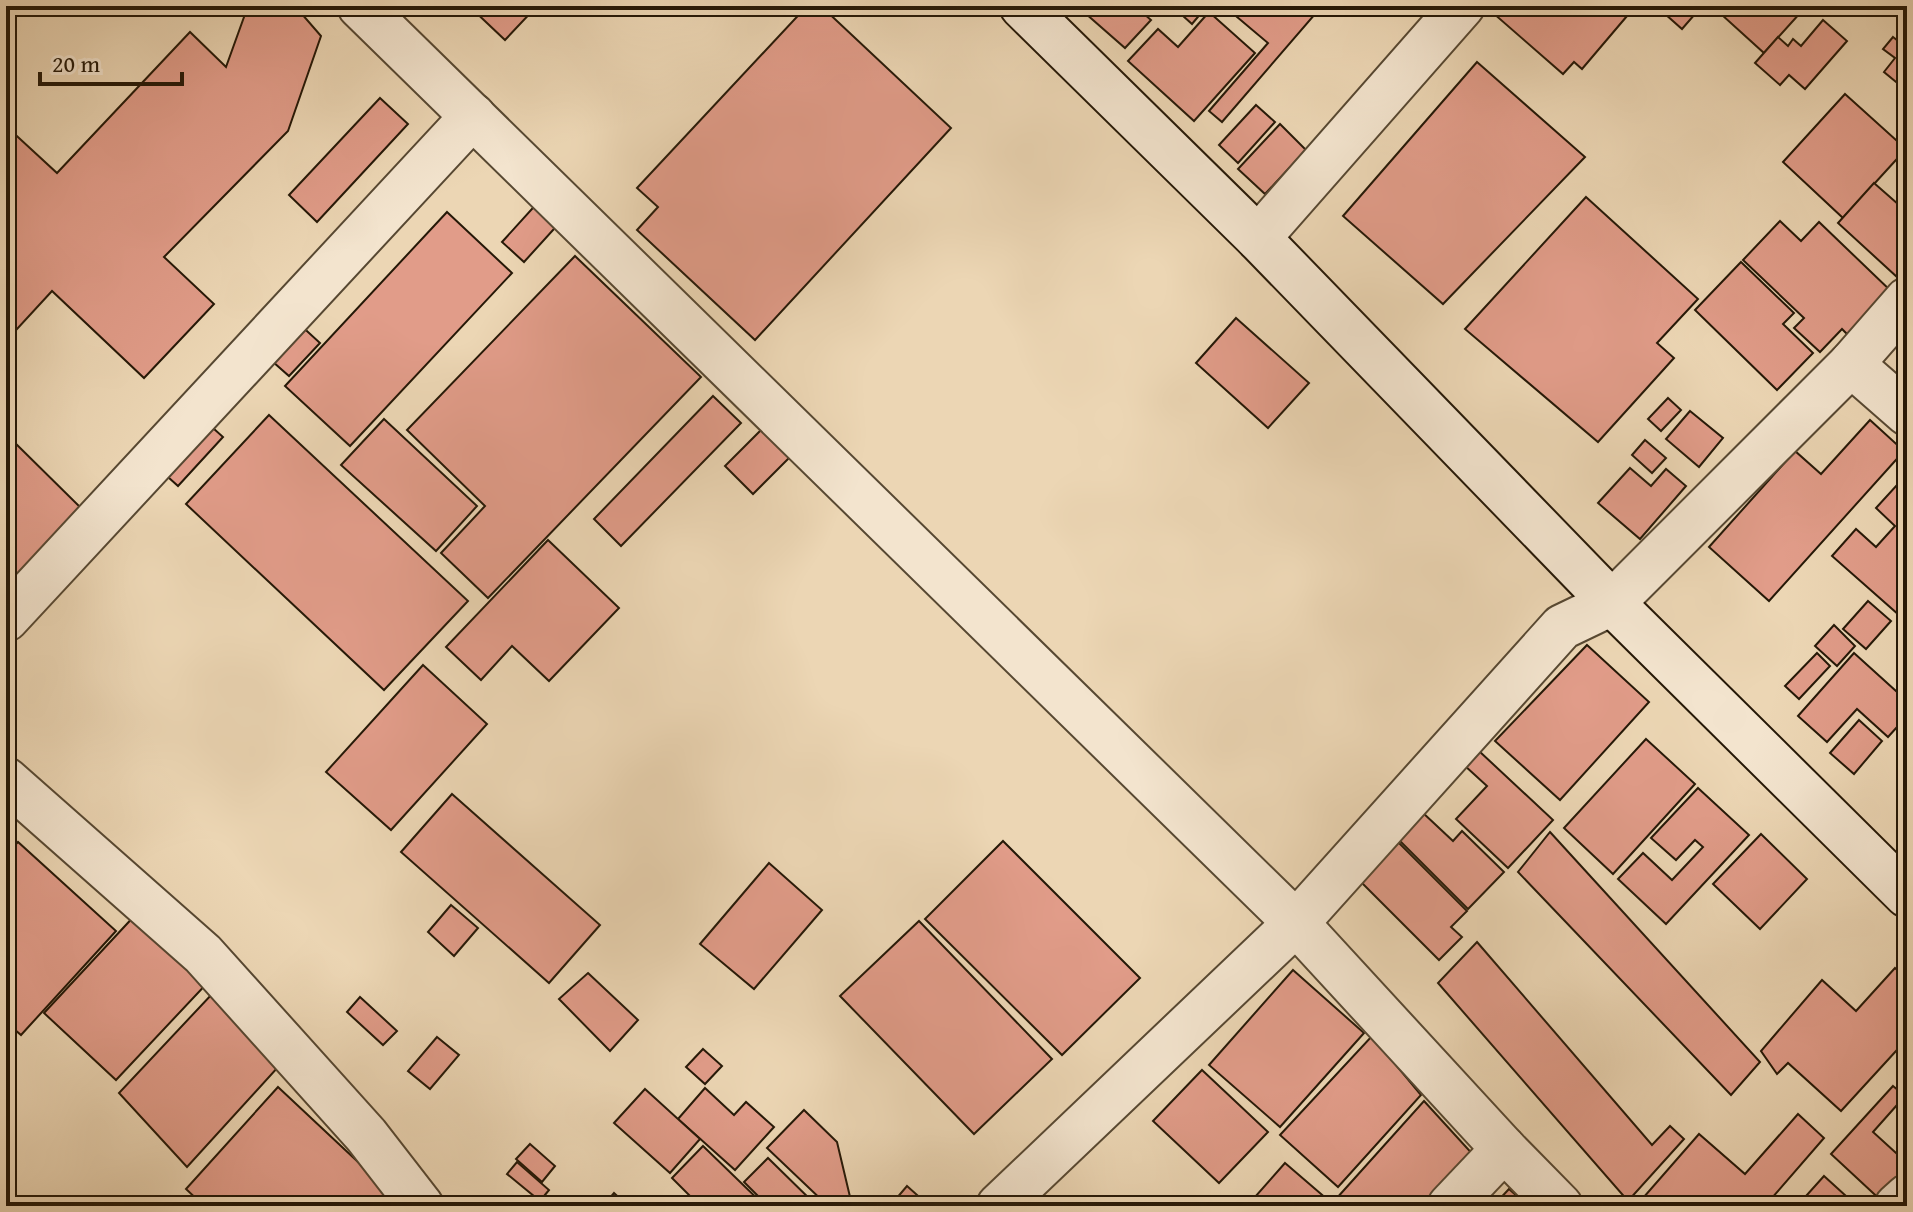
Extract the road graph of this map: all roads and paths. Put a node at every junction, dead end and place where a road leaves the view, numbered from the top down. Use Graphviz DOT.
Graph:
graph roads {
  1 [pos="360,6"];
  2 [pos="1022,6"];
  3 [pos="1462,6"];
  4 [pos="473,116"];
  5 [pos="1258,238"];
  6 [pos="1907,300"];
  7 [pos="1851,364"];
  8 [pos="1907,413"];
  9 [pos="1612,603"];
  10 [pos="6,619"];
  11 [pos="6,780"];
  12 [pos="1907,895"];
  13 [pos="1296,923"];
  14 [pos="1504,1149"];
  15 [pos="1907,1197"];
  16 [pos="421,1206"];
  17 [pos="999,1206"];
  18 [pos="1450,1206"];
  19 [pos="1560,1206"];
  20 [pos="1897,1206"];
  1 -- 4 [label="street"];
  2 -- 5 [label="street"];
  3 -- 5 [label="street"];
  4 -- 10 [label="street"];
  4 -- 13 [label="street"];
  5 -- 9 [label="street"];
  6 -- 7 [label="street"];
  7 -- 8 [label="street"];
  7 -- 9 [label="street"];
  9 -- 12 [label="street"];
  9 -- 13 [label="street"];
  11 -- 16 [label="street"];
  13 -- 14 [label="street"];
  13 -- 17 [label="street"];
  14 -- 18 [label="street"];
  14 -- 19 [label="street"];
  15 -- 20 [label="street"];
}
